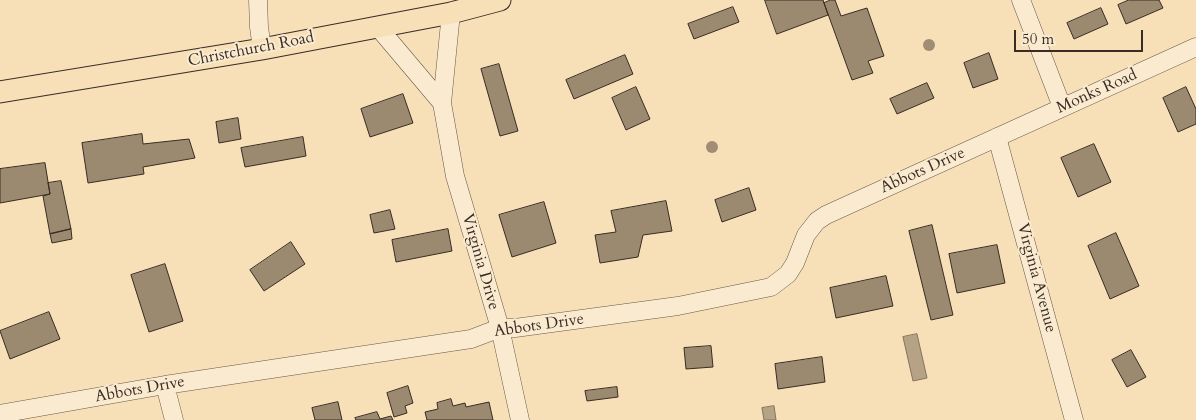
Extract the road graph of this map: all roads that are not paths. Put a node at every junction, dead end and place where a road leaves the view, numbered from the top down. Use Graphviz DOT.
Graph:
graph roads {
  1 [pos="258,0"];
  2 [pos="500,0"];
  3 [pos="1021,0"];
  4 [pos="450,13"];
  5 [pos="377,26"];
  6 [pos="1196,47"];
  7 [pos="262,49"];
  8 [pos="0,92"];
  9 [pos="442,103"];
  10 [pos="1062,107"];
  11 [pos="997,137"];
  12 [pos="500,328"];
  13 [pos="165,385"];
  14 [pos="0,414"];
  15 [pos="174,420"];
  16 [pos="520,420"];
  17 [pos="1074,420"];
  1 -- 7 [label="street"];
  2 -- 4 [label="main road, Christchurch Road"];
  3 -- 10 [label="street"];
  4 -- 5 [label="main road, Christchurch Road"];
  4 -- 9 [label="street, Virginia Drive"];
  5 -- 7 [label="main road, Christchurch Road"];
  5 -- 9 [label="street"];
  6 -- 10 [label="street, Monks Road"];
  7 -- 8 [label="main road, Christchurch Road"];
  9 -- 12 [label="street, Virginia Drive"];
  10 -- 11 [label="street, Monks Road"];
  11 -- 12 [label="street, Abbots Drive"];
  11 -- 17 [label="street, Virginia Avenue"];
  12 -- 13 [label="street, Abbots Drive"];
  12 -- 16 [label="street, Virginia Drive"];
  13 -- 14 [label="street, Abbots Drive"];
  13 -- 15 [label="street"];
}
